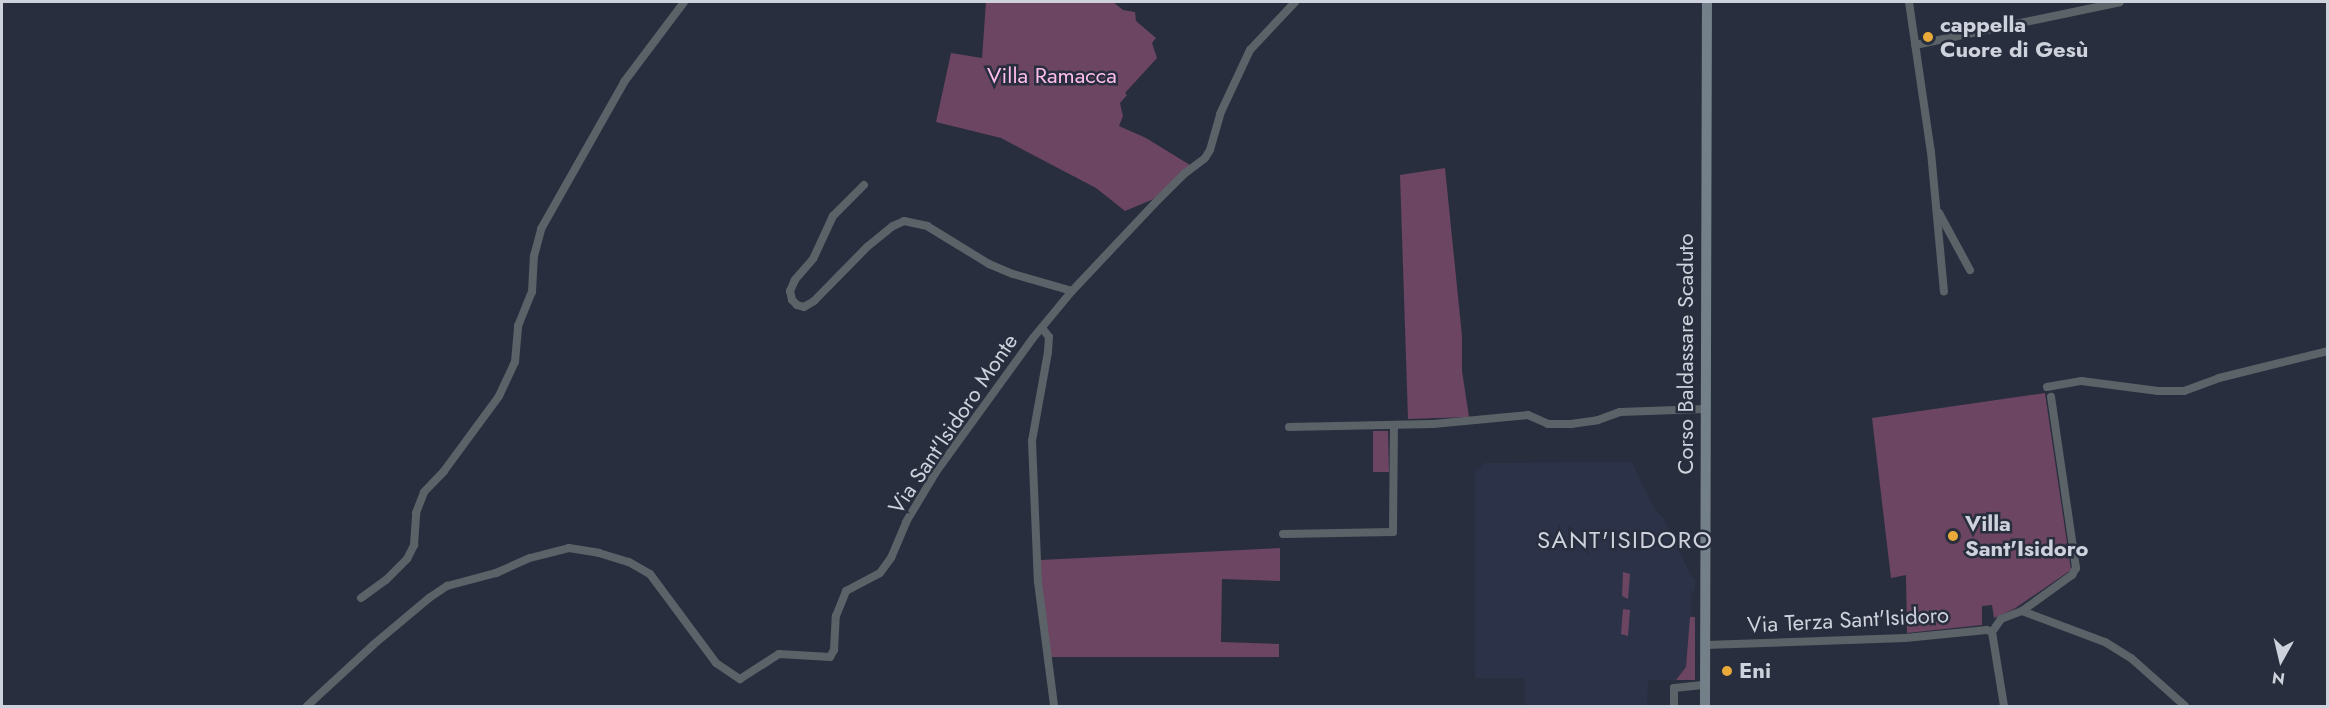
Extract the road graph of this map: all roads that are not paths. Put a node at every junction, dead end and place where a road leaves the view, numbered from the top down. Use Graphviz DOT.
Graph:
graph roads {
  1 [pos="684,2"];
  2 [pos="1295,2"];
  3 [pos="1707,2"];
  4 [pos="1909,2"];
  5 [pos="2120,2"];
  6 [pos="1914,45"];
  7 [pos="864,185"];
  8 [pos="1936,206"];
  9 [pos="1970,270"];
  10 [pos="1072,291"];
  11 [pos="1944,291"];
  12 [pos="1042,328"];
  13 [pos="2328,351"];
  14 [pos="2047,387"];
  15 [pos="2051,397"];
  16 [pos="1706,409"];
  17 [pos="1394,425"];
  18 [pos="1289,427"];
  19 [pos="1283,534"];
  20 [pos="361,598"];
  21 [pos="2022,611"];
  22 [pos="1992,632"];
  23 [pos="1705,645"];
  24 [pos="1705,685"];
  25 [pos="307,706"];
  26 [pos="1054,706"];
  27 [pos="1674,706"];
  28 [pos="1705,706"];
  29 [pos="2004,706"];
  30 [pos="2185,706"];
  1 -- 20 [label="street"];
  2 -- 10 [label="street, Via Sant'Isidoro Monte"];
  3 -- 16 [label="street, Corso Baldassare Scaduto"];
  4 -- 6 [label="street"];
  5 -- 6 [label="street"];
  6 -- 8 [label="street"];
  7 -- 10 [label="street"];
  8 -- 9 [label="street"];
  8 -- 11 [label="street"];
  10 -- 12 [label="street, Via Sant'Isidoro Monte"];
  12 -- 25 [label="street, Via Sant'Isidoro Monte"];
  12 -- 26 [label="street"];
  13 -- 14 [label="street"];
  15 -- 21 [label="street"];
  16 -- 17 [label="street"];
  16 -- 23 [label="street, Corso Baldassare Scaduto"];
  17 -- 18 [label="street"];
  17 -- 19 [label="street"];
  21 -- 22 [label="street"];
  21 -- 30 [label="street"];
  22 -- 23 [label="street, Via Terza Sant'Isidoro"];
  22 -- 29 [label="street"];
  23 -- 24 [label="street, Corso Baldassare Scaduto"];
  24 -- 27 [label="street"];
  24 -- 28 [label="street, Corso Baldassare Scaduto"];
}
